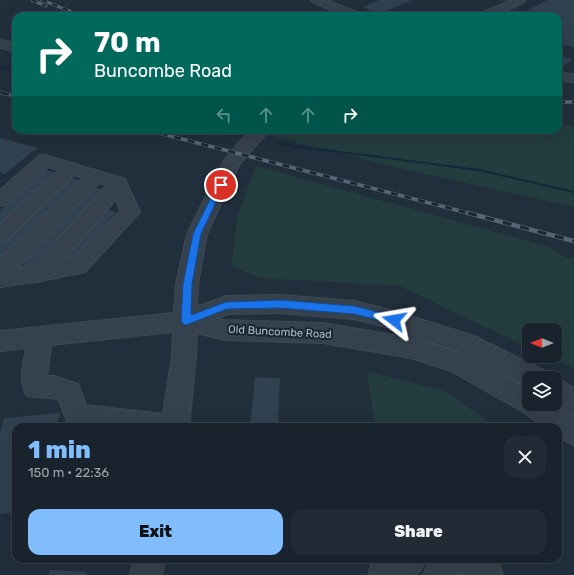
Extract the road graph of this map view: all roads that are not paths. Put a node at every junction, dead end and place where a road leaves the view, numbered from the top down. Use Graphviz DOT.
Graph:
graph roads {
  1 [pos="317,0"];
  2 [pos="520,0"];
  3 [pos="347,2"];
  4 [pos="333,7"];
  5 [pos="345,12"];
  6 [pos="494,12"];
  7 [pos="0,44"];
  8 [pos="12,46"];
  9 [pos="562,77"];
  10 [pos="574,78"];
  11 [pos="258,134"];
  12 [pos="71,168"];
  13 [pos="95,176"];
  14 [pos="119,184"];
  15 [pos="8,185"];
  16 [pos="0,200"];
  17 [pos="0,235"];
  18 [pos="0,272"];
  19 [pos="41,273"];
  20 [pos="0,279"];
  21 [pos="186,321"];
  22 [pos="40,336"];
  23 [pos="0,341"];
  24 [pos="522,372"];
  25 [pos="562,395"];
  26 [pos="522,398"];
  27 [pos="574,403"];
  28 [pos="542,411"];
  29 [pos="134,423"];
  30 [pos="176,423"];
  31 [pos="560,423"];
  32 [pos="562,424"];
  33 [pos="574,432"];
  34 [pos="149,563"];
  35 [pos="404,563"];
  36 [pos="447,563"];
  37 [pos="473,563"];
  38 [pos="146,575"];
  39 [pos="384,575"];
  40 [pos="439,575"];
  41 [pos="487,575"];
  1 -- 4 [label="street"];
  2 -- 6 [label="street"];
  3 -- 4 [label="street"];
  4 -- 5 [label="street"];
  7 -- 8 [label="street"];
  9 -- 10 [label="street"];
  11 -- 21 [label="street"];
  12 -- 13 [label="street"];
  12 -- 15 [label="street"];
  12 -- 17 [label="street"];
  13 -- 14 [label="street"];
  13 -- 18 [label="street"];
  14 -- 19 [label="street"];
  14 -- 19 [label="street"];
  15 -- 16 [label="street"];
  19 -- 20 [label="street"];
  21 -- 22 [label="street, Old Buncombe Road"];
  21 -- 24 [label="street, Old Buncombe Road"];
  21 -- 26 [label="street, Old Buncombe Road"];
  21 -- 30 [label="street"];
  22 -- 23 [label="street, Old Buncombe Road"];
  22 -- 29 [label="street"];
  25 -- 27 [label="street"];
  28 -- 31 [label="street"];
  32 -- 33 [label="street"];
  34 -- 38 [label="street"];
  35 -- 39 [label="street"];
  36 -- 40 [label="street"];
  37 -- 41 [label="street"];
}
